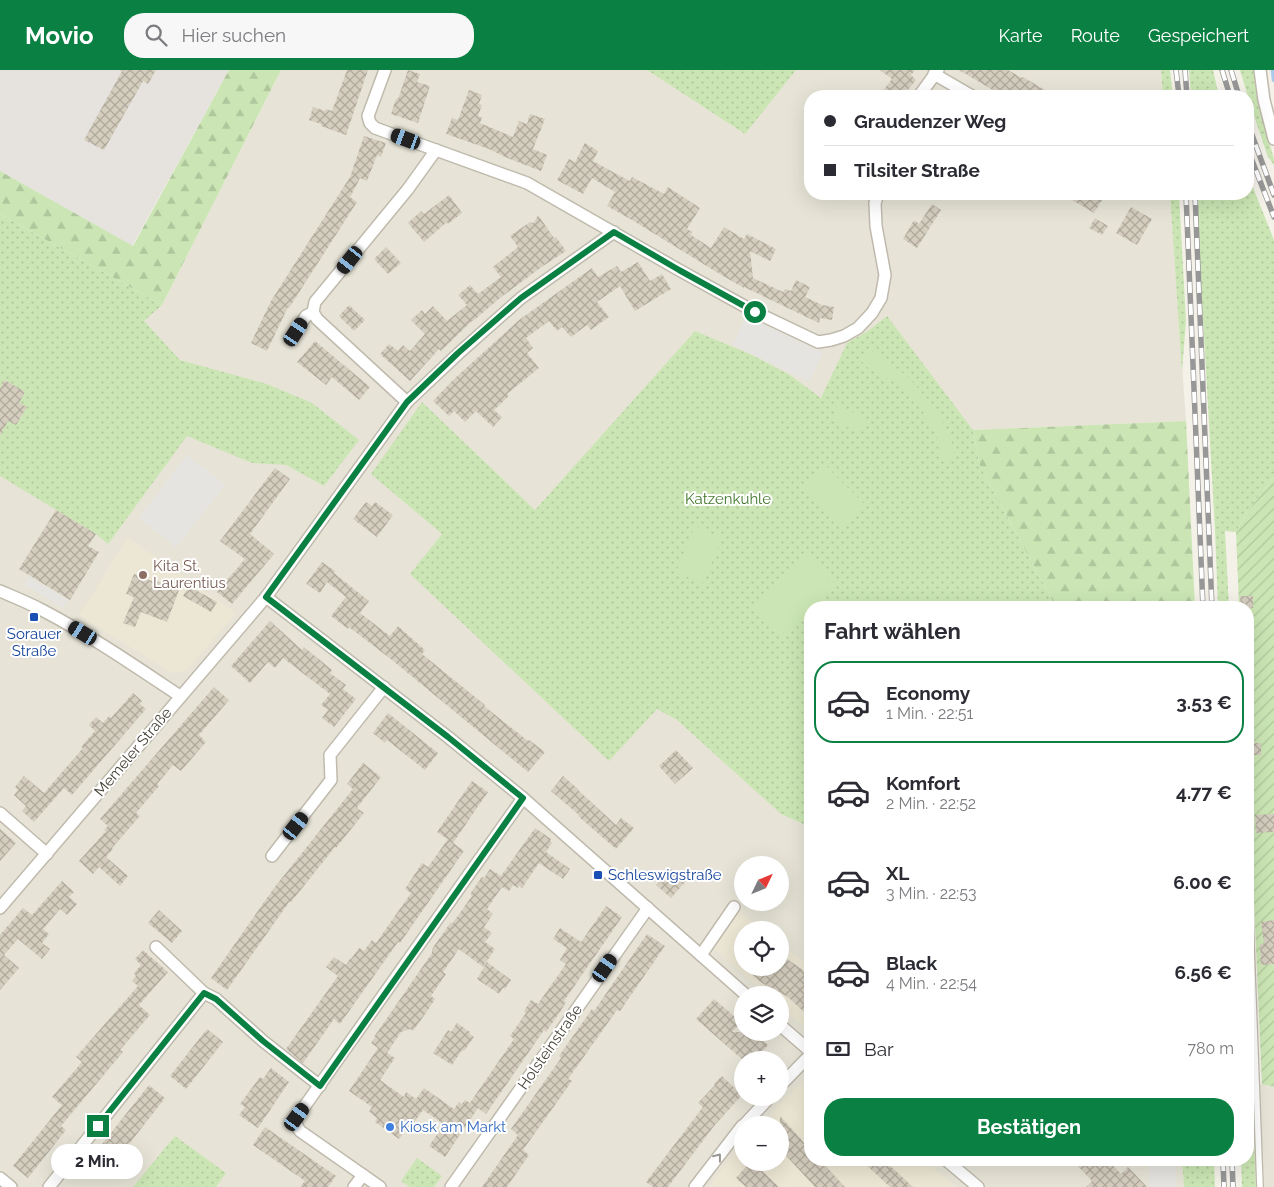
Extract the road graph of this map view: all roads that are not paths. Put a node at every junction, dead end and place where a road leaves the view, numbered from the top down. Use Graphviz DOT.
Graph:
graph roads {
  1 [pos="385,70"];
  2 [pos="1260,70"];
  3 [pos="936,72"];
  4 [pos="922,90"];
  5 [pos="963,90"];
  6 [pos="1274,139"];
  7 [pos="436,150"];
  8 [pos="876,200"];
  9 [pos="614,232"];
  10 [pos="313,312"];
  11 [pos="296,332"];
  12 [pos="407,402"];
  13 [pos="0,591"];
  14 [pos="266,597"];
  15 [pos="384,687"];
  16 [pos="180,696"];
  17 [pos="523,798"];
  18 [pos="0,813"];
  19 [pos="47,854"];
  20 [pos="272,856"];
  21 [pos="734,907"];
  22 [pos="0,908"];
  23 [pos="648,908"];
  24 [pos="156,948"];
  25 [pos="701,955"];
  26 [pos="736,986"];
  27 [pos="204,993"];
  28 [pos="1254,1026"];
  29 [pos="789,1032"];
  30 [pos="804,1046"];
  31 [pos="804,1061"];
  32 [pos="789,1077"];
  33 [pos="320,1086"];
  34 [pos="762,1106"];
  35 [pos="752,1116"];
  36 [pos="734,1137"];
  37 [pos="953,1166"];
  38 [pos="363,1175"];
  39 [pos="0,1178"];
  40 [pos="457,1185"];
  41 [pos="11,1187"];
  42 [pos="49,1187"];
  43 [pos="354,1187"];
  44 [pos="380,1187"];
  45 [pos="695,1187"];
  46 [pos="978,1187"];
  47 [pos="1260,1187"];
  1 -- 7 [label="street"];
  2 -- 6 [label="street"];
  3 -- 4 [label="street"];
  3 -- 5 [label="street"];
  7 -- 9 [label="street"];
  7 -- 10 [label="street"];
  8 -- 9 [label="street"];
  9 -- 12 [label="street, Memeler Straße"];
  10 -- 11 [label="street"];
  10 -- 12 [label="street"];
  12 -- 14 [label="street, Memeler Straße"];
  13 -- 16 [label="street"];
  14 -- 15 [label="street"];
  14 -- 16 [label="street, Memeler Straße"];
  15 -- 17 [label="street"];
  15 -- 20 [label="street"];
  16 -- 19 [label="street, Memeler Straße"];
  17 -- 23 [label="street"];
  17 -- 33 [label="street"];
  18 -- 19 [label="street"];
  19 -- 22 [label="street, Memeler Straße"];
  21 -- 25 [label="street"];
  23 -- 25 [label="street"];
  23 -- 40 [label="street, Holsteinstraße"];
  24 -- 27 [label="street"];
  25 -- 26 [label="street"];
  27 -- 33 [label="street"];
  27 -- 42 [label="street"];
  28 -- 47 [label="lane"];
  29 -- 30 [label="street"];
  31 -- 32 [label="street"];
  33 -- 38 [label="street"];
  34 -- 35 [label="street"];
  45 -- 36 [label="street, one-way"];
  37 -- 46 [label="street"];
  38 -- 43 [label="street"];
  38 -- 44 [label="street"];
  39 -- 41 [label="street"];
}
